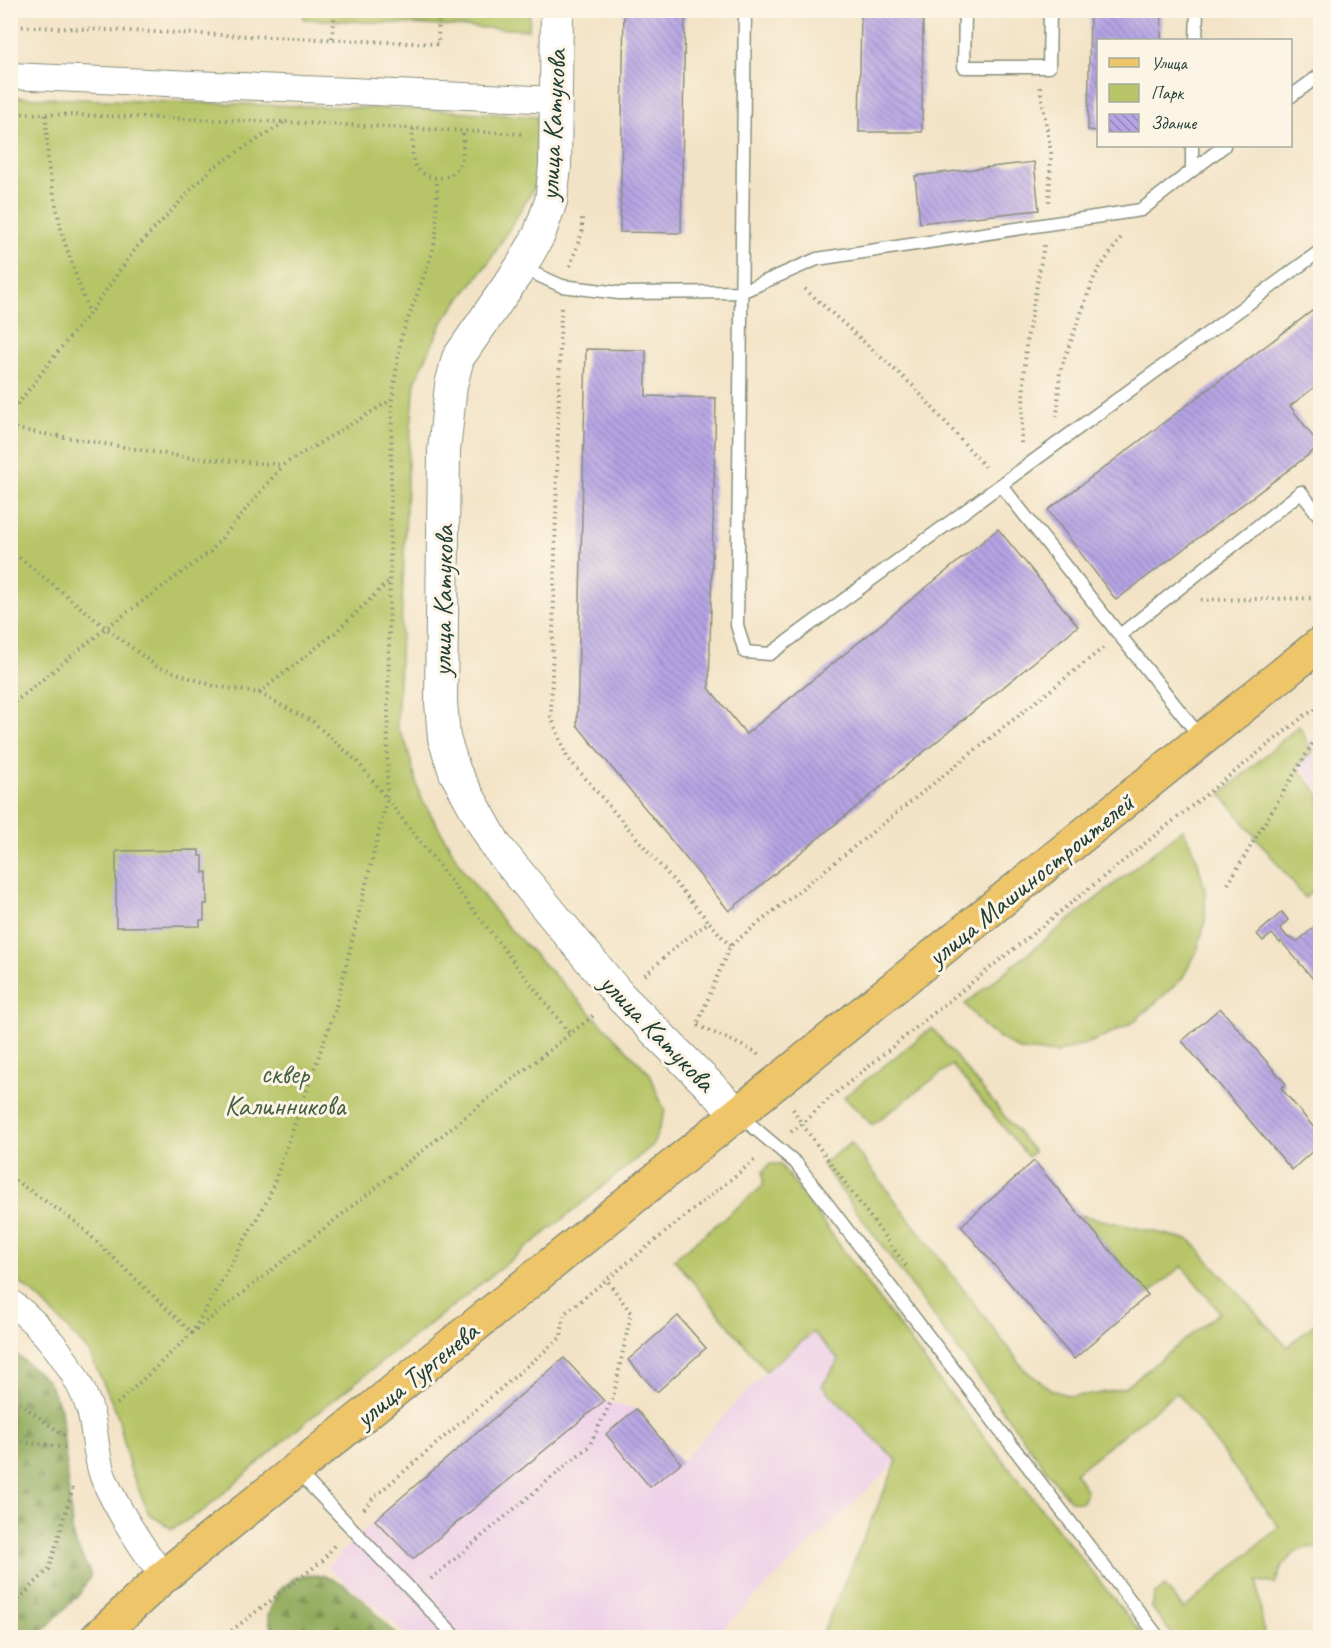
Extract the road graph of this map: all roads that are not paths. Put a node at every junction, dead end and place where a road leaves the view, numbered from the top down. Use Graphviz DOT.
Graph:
graph roads {
  1 [pos="557,10"];
  2 [pos="745,10"];
  3 [pos="964,10"];
  4 [pos="1050,10"];
  5 [pos="1197,10"];
  6 [pos="1196,39"];
  7 [pos="1320,75"];
  8 [pos="10,76"];
  9 [pos="1292,96"];
  10 [pos="556,100"];
  11 [pos="1192,147"];
  12 [pos="1223,147"];
  13 [pos="1192,170"];
  14 [pos="1320,251"];
  15 [pos="521,267"];
  16 [pos="741,292"];
  17 [pos="1002,485"];
  18 [pos="1320,517"];
  19 [pos="1120,635"];
  20 [pos="1320,644"];
  21 [pos="1202,740"];
  22 [pos="738,1114"];
  23 [pos="10,1302"];
  24 [pos="296,1470"];
  25 [pos="163,1577"];
  26 [pos="97,1638"];
  27 [pos="457,1638"];
  28 [pos="1159,1638"];
  1 -- 10 [label="street, улица Катукова"];
  2 -- 16 [label="lane"];
  3 -- 4 [label="lane"];
  5 -- 6 [label="lane"];
  7 -- 9 [label="lane"];
  8 -- 10 [label="street"];
  10 -- 15 [label="street, улица Катукова"];
  11 -- 13 [label="lane"];
  12 -- 13 [label="lane"];
  13 -- 16 [label="lane"];
  14 -- 17 [label="lane"];
  15 -- 16 [label="lane"];
  15 -- 22 [label="street, улица Катукова"];
  16 -- 17 [label="lane"];
  17 -- 19 [label="lane"];
  18 -- 19 [label="lane"];
  19 -- 21 [label="lane"];
  20 -- 21 [label="main road, улица Машиностроителей"];
  21 -- 22 [label="main road, улица Машиностроителей"];
  22 -- 24 [label="main road, улица Тургенева"];
  22 -- 28 [label="lane"];
  23 -- 25 [label="street"];
  24 -- 25 [label="main road, улица Тургенева"];
  24 -- 27 [label="lane"];
  25 -- 26 [label="main road, улица Тургенева"];
}
